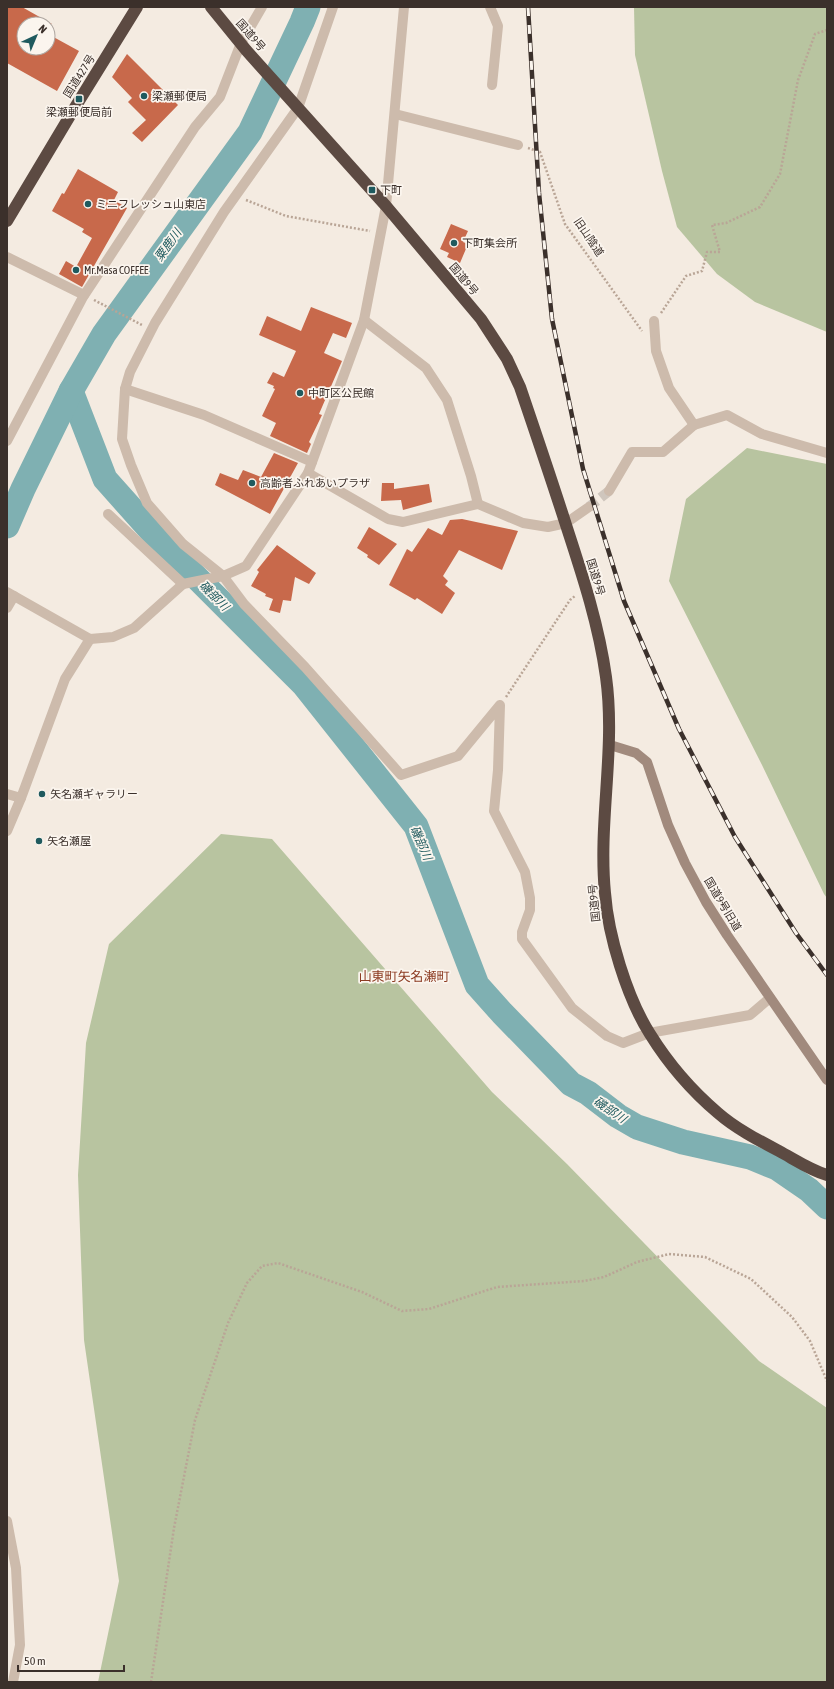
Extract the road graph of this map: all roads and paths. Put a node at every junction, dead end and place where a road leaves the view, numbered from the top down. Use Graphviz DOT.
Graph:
graph roads {
  1 [pos="137,7"];
  2 [pos="211,7"];
  3 [pos="262,7"];
  4 [pos="333,7"];
  5 [pos="404,7"];
  6 [pos="490,7"];
  7 [pos="827,30"];
  8 [pos="243,46"];
  9 [pos="492,85"];
  10 [pos="295,104"];
  11 [pos="395,114"];
  12 [pos="518,145"];
  13 [pos="236,196"];
  14 [pos="386,206"];
  15 [pos="7,221"];
  16 [pos="381,233"];
  17 [pos="7,257"];
  18 [pos="86,296"];
  19 [pos="364,320"];
  20 [pos="654,321"];
  21 [pos="148,328"];
  22 [pos="643,332"];
  23 [pos="125,389"];
  24 [pos="694,425"];
  25 [pos="7,441"];
  26 [pos="827,453"];
  27 [pos="312,462"];
  28 [pos="308,474"];
  29 [pos="609,491"];
  30 [pos="478,504"];
  31 [pos="589,507"];
  32 [pos="108,514"];
  33 [pos="566,523"];
  34 [pos="223,576"];
  35 [pos="183,584"];
  36 [pos="586,586"];
  37 [pos="10,594"];
  38 [pos="7,608"];
  39 [pos="90,639"];
  40 [pos="500,705"];
  41 [pos="610,745"];
  42 [pos="7,794"];
  43 [pos="21,798"];
  44 [pos="7,831"];
  45 [pos="770,998"];
  46 [pos="649,1033"];
  47 [pos="827,1080"];
  48 [pos="827,1175"];
  49 [pos="827,1381"];
  50 [pos="7,1521"];
  51 [pos="13,1682"];
  52 [pos="151,1682"];
  1 -- 15 [label="highway, 国道427号"];
  2 -- 8 [label="highway, 国道9号"];
  3 -- 8 [label="street"];
  4 -- 10 [label="street"];
  5 -- 11 [label="street"];
  6 -- 9 [label="street"];
  7 -- 20 [label="path"];
  8 -- 10 [label="highway, 国道9号"];
  8 -- 18 [label="street"];
  10 -- 13 [label="street"];
  10 -- 14 [label="highway, 国道9号"];
  11 -- 12 [label="street"];
  11 -- 14 [label="street"];
  12 -- 22 [label="path, 旧山陰道"];
  13 -- 16 [label="path"];
  13 -- 23 [label="street"];
  14 -- 16 [label="street"];
  14 -- 33 [label="highway, 国道9号"];
  16 -- 19 [label="street"];
  17 -- 18 [label="street"];
  18 -- 21 [label="path"];
  18 -- 25 [label="street"];
  19 -- 27 [label="street"];
  19 -- 30 [label="street"];
  20 -- 24 [label="street"];
  23 -- 27 [label="street"];
  23 -- 34 [label="street"];
  24 -- 26 [label="street"];
  24 -- 29 [label="street"];
  27 -- 28 [label="street"];
  28 -- 30 [label="street"];
  28 -- 34 [label="street"];
  30 -- 33 [label="street"];
  31 -- 33 [label="street"];
  32 -- 35 [label="street"];
  33 -- 36 [label="highway, 国道9号"];
  34 -- 35 [label="street"];
  34 -- 40 [label="street"];
  35 -- 39 [label="street"];
  36 -- 40 [label="path"];
  36 -- 41 [label="highway, 国道9号"];
  37 -- 38 [label="street"];
  37 -- 39 [label="street"];
  39 -- 43 [label="street"];
  40 -- 46 [label="street"];
  41 -- 45 [label="street, 国道9号旧道"];
  41 -- 46 [label="highway, 国道9号"];
  42 -- 43 [label="street"];
  43 -- 44 [label="street"];
  45 -- 46 [label="street"];
  45 -- 47 [label="street, 国道9号旧道"];
  46 -- 48 [label="highway, 国道9号"];
  49 -- 52 [label="path"];
  50 -- 51 [label="street"];
}
